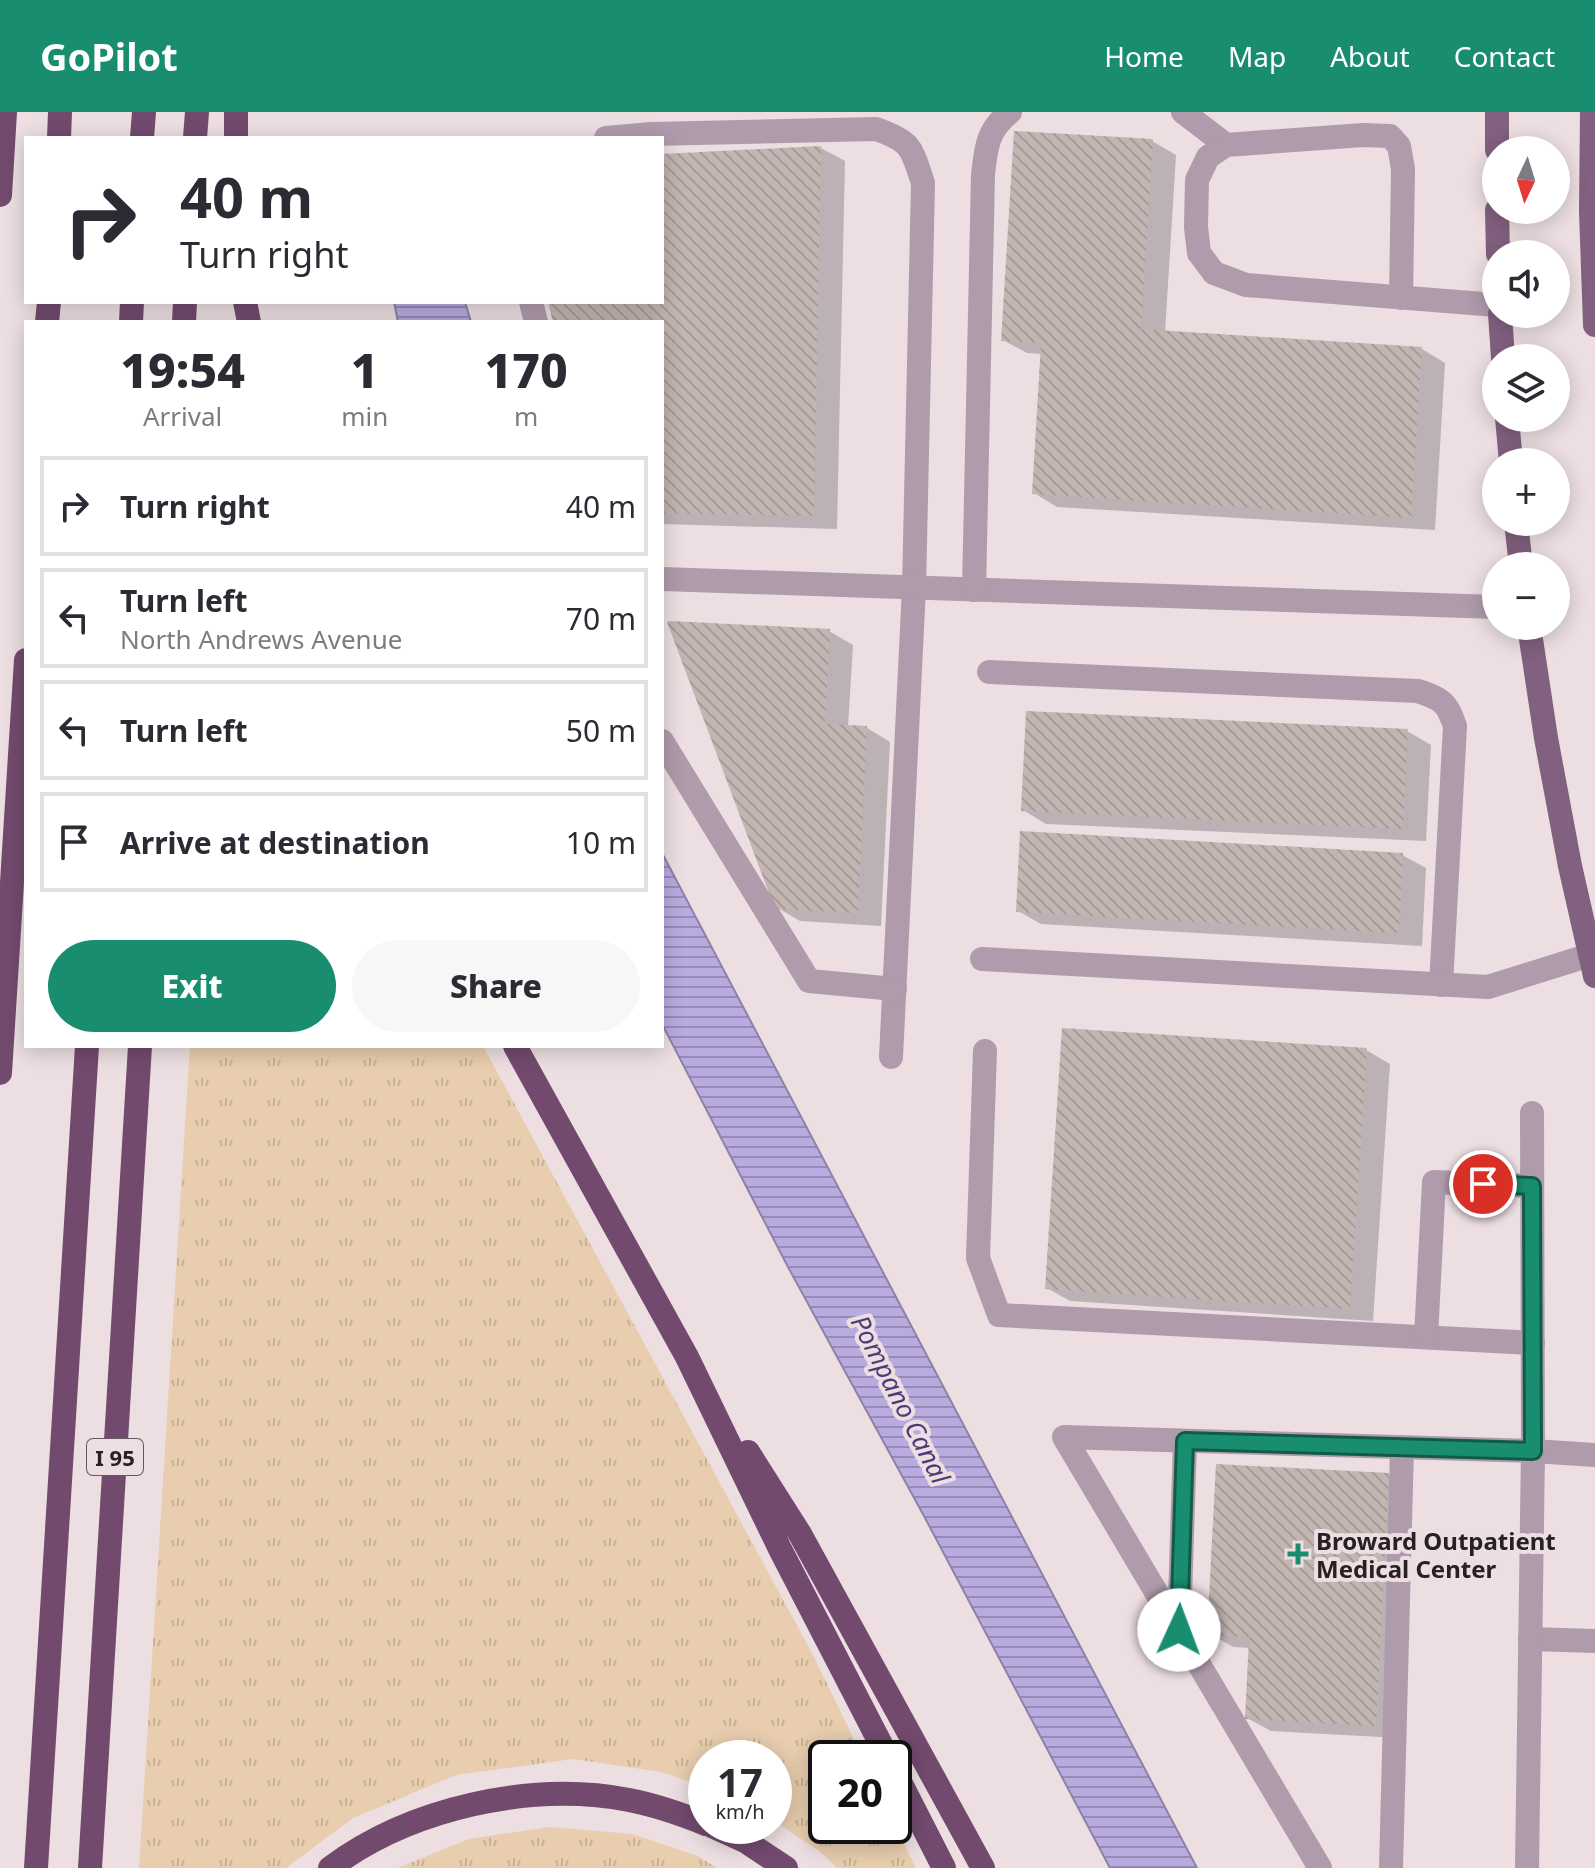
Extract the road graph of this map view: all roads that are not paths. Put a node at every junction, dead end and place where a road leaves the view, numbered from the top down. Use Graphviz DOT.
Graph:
graph roads {
  1 [pos="5,112"];
  2 [pos="60,112"];
  3 [pos="144,112"];
  4 [pos="197,112"];
  5 [pos="236,112"];
  6 [pos="1010,112"];
  7 [pos="1183,112"];
  8 [pos="1497,112"];
  9 [pos="1592,112"];
  10 [pos="59,136"];
  11 [pos="142,136"];
  12 [pos="195,136"];
  13 [pos="236,136"];
  14 [pos="628,136"];
  15 [pos="1497,136"];
  16 [pos="1226,145"];
  17 [pos="0,195"];
  18 [pos="1401,298"];
  19 [pos="1482,304"];
  20 [pos="1595,309"];
  21 [pos="664,579"];
  22 [pos="914,588"];
  23 [pos="974,590"];
  24 [pos="1482,607"];
  25 [pos="1531,640"];
  26 [pos="989,672"];
  27 [pos="24,692"];
  28 [pos="664,744"];
  29 [pos="982,959"];
  30 [pos="1593,966"];
  31 [pos="1441,985"];
  32 [pos="895,989"];
  33 [pos="87,1048"];
  34 [pos="140,1048"];
  35 [pos="516,1048"];
  36 [pos="985,1051"];
  37 [pos="891,1057"];
  38 [pos="0,1073"];
  39 [pos="1532,1113"];
  40 [pos="1532,1186"];
  41 [pos="1426,1337"];
  42 [pos="1533,1343"];
  43 [pos="687,1357"];
  44 [pos="1185,1441"];
  45 [pos="1402,1447"];
  46 [pos="1533,1451"];
  47 [pos="1595,1455"];
  48 [pos="1179,1630"];
  49 [pos="1530,1639"];
  50 [pos="1595,1641"];
  51 [pos="879,1740"];
  52 [pos="912,1805"];
  53 [pos="688,1818"];
  54 [pos="750,1844"];
  55 [pos="36,1868"];
  56 [pos="90,1868"];
  57 [pos="330,1868"];
  58 [pos="786,1868"];
  59 [pos="944,1868"];
  60 [pos="983,1868"];
  61 [pos="1320,1868"];
  62 [pos="1391,1868"];
  63 [pos="1527,1868"];
  1 -- 17 [label="highway"];
  2 -- 10 [label="highway"];
  3 -- 11 [label="highway"];
  4 -- 12 [label="highway"];
  5 -- 13 [label="highway"];
  6 -- 23 [label="street"];
  7 -- 16 [label="street"];
  8 -- 15 [label="main road"];
  9 -- 20 [label="main road"];
  14 -- 22 [label="street"];
  16 -- 18 [label="street"];
  16 -- 18 [label="street"];
  18 -- 19 [label="street"];
  21 -- 22 [label="street"];
  22 -- 23 [label="street"];
  22 -- 32 [label="street"];
  23 -- 24 [label="street"];
  25 -- 30 [label="main road"];
  26 -- 31 [label="street"];
  27 -- 38 [label="highway"];
  28 -- 32 [label="street"];
  29 -- 31 [label="street"];
  30 -- 31 [label="street"];
  32 -- 37 [label="street"];
  33 -- 55 [label="highway"];
  34 -- 56 [label="highway, I 95"];
  35 -- 43 [label="highway"];
  36 -- 41 [label="street"];
  39 -- 40 [label="street"];
  40 -- 41 [label="street"];
  40 -- 42 [label="street"];
  41 -- 42 [label="street"];
  42 -- 46 [label="street"];
  43 -- 51 [label="highway"];
  43 -- 60 [label="highway"];
  44 -- 45 [label="street"];
  44 -- 48 [label="street"];
  44 -- 48 [label="street"];
  45 -- 46 [label="street"];
  45 -- 62 [label="street"];
  46 -- 47 [label="street"];
  46 -- 49 [label="street"];
  48 -- 61 [label="street"];
  49 -- 50 [label="street"];
  49 -- 63 [label="street"];
  52 -- 59 [label="highway"];
  53 -- 57 [label="highway"];
  54 -- 58 [label="highway"];
}
